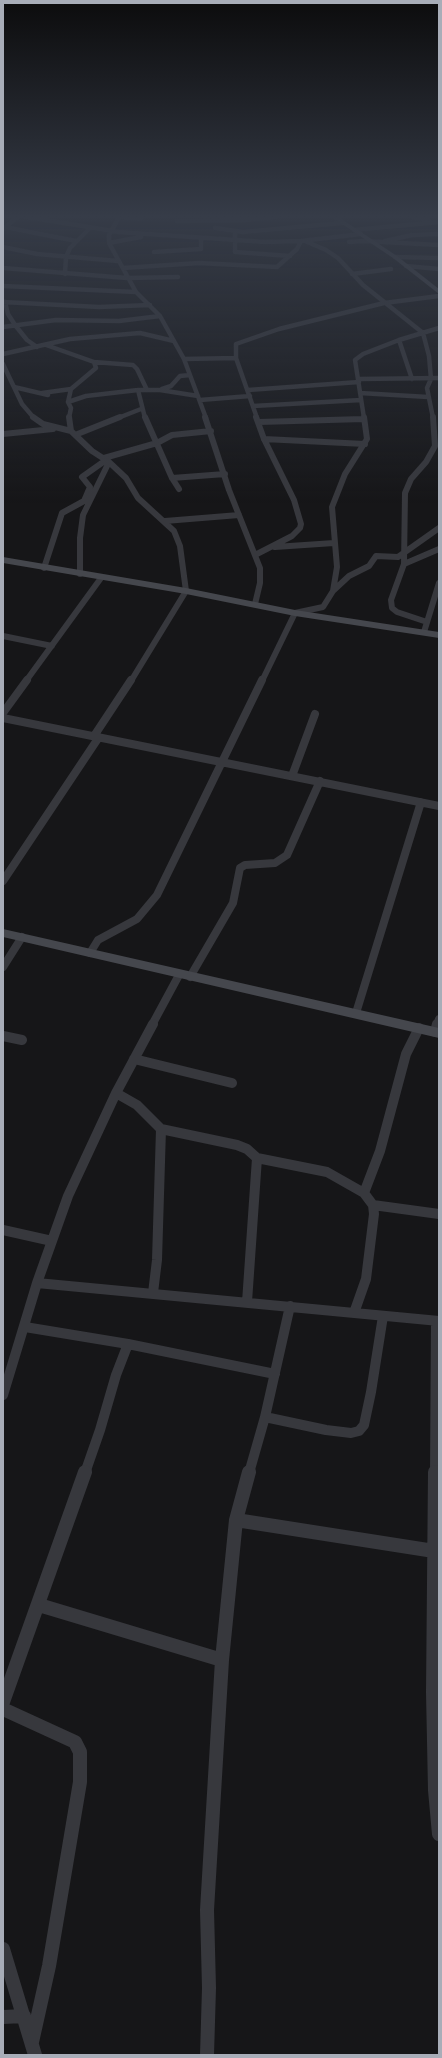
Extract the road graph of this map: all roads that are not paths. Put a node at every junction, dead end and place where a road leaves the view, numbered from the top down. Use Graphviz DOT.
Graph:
graph roads {
  1 [pos="7,312"];
  2 [pos="96,312"];
  3 [pos="156,312"];
  4 [pos="347,312"];
  5 [pos="396,312"];
  6 [pos="160,316"];
  7 [pos="90,320"];
  8 [pos="15,325"];
  9 [pos="3,327"];
  10 [pos="439,328"];
  11 [pos="423,332"];
  12 [pos="399,340"];
  13 [pos="174,341"];
  14 [pos="44,345"];
  15 [pos="37,347"];
  16 [pos="3,354"];
  17 [pos="236,358"];
  18 [pos="184,359"];
  19 [pos="94,362"];
  20 [pos="3,364"];
  21 [pos="5,374"];
  22 [pos="190,375"];
  23 [pos="431,378"];
  24 [pos="439,378"];
  25 [pos="412,379"];
  26 [pos="358,381"];
  27 [pos="14,387"];
  28 [pos="71,389"];
  29 [pos="138,390"];
  30 [pos="147,390"];
  31 [pos="160,390"];
  32 [pos="42,393"];
  33 [pos="249,393"];
  34 [pos="360,393"];
  35 [pos="428,397"];
  36 [pos="199,398"];
  37 [pos="69,400"];
  38 [pos="361,400"];
  39 [pos="431,404"];
  40 [pos="439,404"];
  41 [pos="253,406"];
  42 [pos="141,409"];
  43 [pos="363,419"];
  44 [pos="259,422"];
  45 [pos="60,428"];
  46 [pos="211,431"];
  47 [pos="73,433"];
  48 [pos="3,434"];
  49 [pos="264,439"];
  50 [pos="157,443"];
  51 [pos="365,444"];
  52 [pos="106,460"];
  53 [pos="225,474"];
  54 [pos="172,478"];
  55 [pos="179,489"];
  56 [pos="239,515"];
  57 [pos="165,521"];
  58 [pos="439,528"];
  59 [pos="334,543"];
  60 [pos="270,547"];
  61 [pos="439,549"];
  62 [pos="404,554"];
  63 [pos="255,555"];
  64 [pos="3,560"];
  65 [pos="404,564"];
  66 [pos="44,568"];
  67 [pos="80,574"];
  68 [pos="101,578"];
  69 [pos="439,583"];
  70 [pos="186,591"];
  71 [pos="333,591"];
  72 [pos="255,604"];
  73 [pos="295,613"];
  74 [pos="427,622"];
  75 [pos="424,632"];
  76 [pos="439,635"];
  77 [pos="3,636"];
  78 [pos="52,646"];
  79 [pos="3,713"];
  80 [pos="315,714"];
  81 [pos="3,718"];
  82 [pos="96,736"];
  83 [pos="222,762"];
  84 [pos="292,776"];
  85 [pos="320,781"];
  86 [pos="421,802"];
  87 [pos="439,806"];
  88 [pos="3,882"];
  89 [pos="3,933"];
  90 [pos="22,938"];
  91 [pos="90,953"];
  92 [pos="3,967"];
  93 [pos="184,976"];
  94 [pos="356,1013"];
  95 [pos="439,1019"];
  96 [pos="418,1028"];
  97 [pos="437,1032"];
  98 [pos="3,1036"];
  99 [pos="22,1040"];
  100 [pos="134,1059"];
  101 [pos="232,1083"];
  102 [pos="116,1093"];
  103 [pos="161,1129"];
  104 [pos="256,1158"];
  105 [pos="364,1193"];
  106 [pos="373,1205"];
  107 [pos="439,1214"];
  108 [pos="3,1230"];
  109 [pos="52,1241"];
  110 [pos="37,1283"];
  111 [pos="153,1293"];
  112 [pos="246,1302"];
  113 [pos="290,1306"];
  114 [pos="354,1313"];
  115 [pos="383,1316"];
  116 [pos="437,1322"];
  117 [pos="25,1327"];
  118 [pos="128,1344"];
  119 [pos="274,1374"];
  120 [pos="3,1395"];
  121 [pos="265,1417"];
  122 [pos="236,1520"];
  123 [pos="434,1551"];
  124 [pos="38,1605"];
  125 [pos="222,1660"];
  126 [pos="436,1693"];
  127 [pos="3,1702"];
  128 [pos="3,1709"];
  129 [pos="439,1834"];
  130 [pos="3,1949"];
  131 [pos="24,2016"];
  132 [pos="3,2017"];
  133 [pos="34,2049"];
  134 [pos="207,2055"];
  1 -- 8 [label="street"];
  2 -- 7 [label="street"];
  3 -- 6 [label="street"];
  4 -- 17 [label="street"];
  5 -- 11 [label="street"];
  6 -- 7 [label="street"];
  6 -- 13 [label="street"];
  7 -- 8 [label="street"];
  8 -- 9 [label="street"];
  8 -- 15 [label="street"];
  10 -- 11 [label="street"];
  11 -- 12 [label="street"];
  11 -- 23 [label="street"];
  12 -- 25 [label="street"];
  12 -- 26 [label="street"];
  13 -- 14 [label="street"];
  13 -- 18 [label="street"];
  14 -- 15 [label="street"];
  14 -- 19 [label="street"];
  15 -- 16 [label="street"];
  17 -- 18 [label="street"];
  17 -- 33 [label="street"];
  18 -- 22 [label="street"];
  19 -- 28 [label="street"];
  19 -- 30 [label="street"];
  20 -- 21 [label="street"];
  21 -- 27 [label="street"];
  22 -- 31 [label="street"];
  22 -- 36 [label="street"];
  23 -- 24 [label="street"];
  23 -- 25 [label="street"];
  23 -- 35 [label="street"];
  25 -- 26 [label="street"];
  26 -- 33 [label="street"];
  26 -- 34 [label="street"];
  27 -- 32 [label="street"];
  27 -- 45 [label="street"];
  28 -- 32 [label="street"];
  28 -- 37 [label="street"];
  29 -- 30 [label="street"];
  29 -- 37 [label="street"];
  29 -- 42 [label="street"];
  30 -- 31 [label="street"];
  31 -- 36 [label="street"];
  32 -- 37 [label="street"];
  33 -- 36 [label="street"];
  33 -- 41 [label="street"];
  34 -- 35 [label="street"];
  34 -- 38 [label="street"];
  35 -- 39 [label="street"];
  36 -- 46 [label="street"];
  37 -- 47 [label="street"];
  38 -- 41 [label="street"];
  38 -- 43 [label="street"];
  39 -- 40 [label="street"];
  39 -- 62 [label="street"];
  41 -- 44 [label="street"];
  42 -- 47 [label="street"];
  42 -- 50 [label="street"];
  43 -- 44 [label="street"];
  43 -- 51 [label="street"];
  44 -- 49 [label="street"];
  45 -- 47 [label="street"];
  45 -- 48 [label="street"];
  46 -- 50 [label="street"];
  46 -- 53 [label="street"];
  47 -- 52 [label="street"];
  49 -- 51 [label="street"];
  49 -- 60 [label="street"];
  50 -- 52 [label="street"];
  50 -- 54 [label="street"];
  51 -- 59 [label="street"];
  52 -- 57 [label="street"];
  52 -- 66 [label="street"];
  52 -- 67 [label="street"];
  53 -- 54 [label="street"];
  53 -- 56 [label="street"];
  54 -- 55 [label="street"];
  56 -- 57 [label="street"];
  56 -- 63 [label="street"];
  57 -- 70 [label="street"];
  58 -- 62 [label="street"];
  59 -- 60 [label="street"];
  59 -- 71 [label="street"];
  60 -- 63 [label="street"];
  61 -- 65 [label="street"];
  62 -- 65 [label="street"];
  62 -- 71 [label="street"];
  63 -- 72 [label="street"];
  64 -- 66 [label="street"];
  65 -- 74 [label="street"];
  66 -- 67 [label="street"];
  67 -- 68 [label="street"];
  68 -- 70 [label="street"];
  68 -- 78 [label="street"];
  69 -- 74 [label="street"];
  70 -- 72 [label="street"];
  70 -- 82 [label="street"];
  71 -- 73 [label="street"];
  72 -- 73 [label="street"];
  73 -- 75 [label="street"];
  73 -- 83 [label="street"];
  74 -- 75 [label="street"];
  75 -- 76 [label="street"];
  77 -- 78 [label="street"];
  78 -- 79 [label="street"];
  80 -- 84 [label="street"];
  81 -- 82 [label="street"];
  82 -- 83 [label="street"];
  82 -- 88 [label="street"];
  83 -- 84 [label="street"];
  83 -- 91 [label="street"];
  84 -- 85 [label="street"];
  85 -- 86 [label="street"];
  85 -- 93 [label="street"];
  86 -- 87 [label="street"];
  86 -- 94 [label="street"];
  89 -- 90 [label="street"];
  90 -- 91 [label="street"];
  90 -- 92 [label="street"];
  91 -- 93 [label="street"];
  93 -- 94 [label="street"];
  93 -- 100 [label="street"];
  94 -- 96 [label="street"];
  95 -- 97 [label="street"];
  96 -- 97 [label="street"];
  96 -- 105 [label="street"];
  98 -- 99 [label="street"];
  100 -- 101 [label="street"];
  100 -- 102 [label="street"];
  102 -- 103 [label="street"];
  102 -- 109 [label="street"];
  103 -- 104 [label="street"];
  103 -- 111 [label="street"];
  104 -- 105 [label="street"];
  104 -- 112 [label="street"];
  105 -- 106 [label="street"];
  106 -- 107 [label="street"];
  106 -- 114 [label="street"];
  108 -- 109 [label="street"];
  109 -- 110 [label="street"];
  110 -- 111 [label="street"];
  110 -- 117 [label="street"];
  111 -- 112 [label="street"];
  112 -- 113 [label="street"];
  113 -- 114 [label="street"];
  113 -- 119 [label="street"];
  114 -- 115 [label="street"];
  115 -- 116 [label="street"];
  115 -- 121 [label="street"];
  116 -- 123 [label="street"];
  117 -- 118 [label="street"];
  117 -- 120 [label="street"];
  118 -- 119 [label="street"];
  118 -- 124 [label="street"];
  119 -- 121 [label="street"];
  121 -- 122 [label="street"];
  122 -- 123 [label="street"];
  122 -- 125 [label="street"];
  123 -- 126 [label="street"];
  124 -- 125 [label="street"];
  124 -- 127 [label="street"];
  125 -- 134 [label="street"];
  126 -- 129 [label="street"];
  128 -- 133 [label="street"];
  130 -- 131 [label="street"];
  131 -- 132 [label="street"];
  131 -- 133 [label="street"];
}
